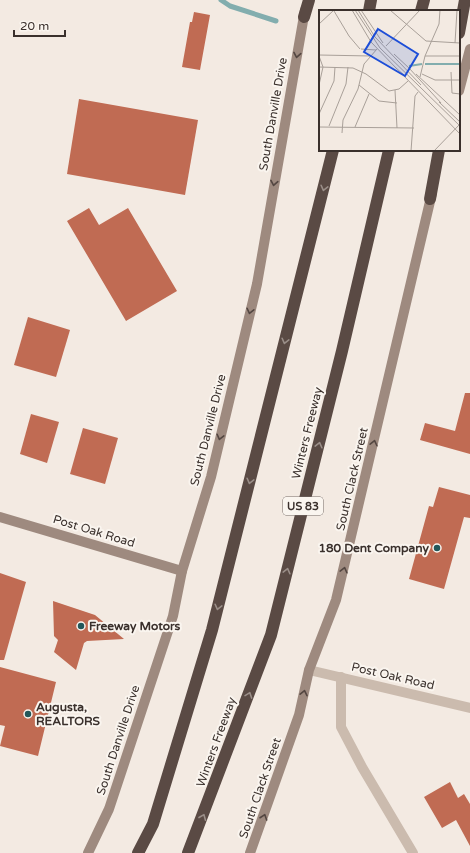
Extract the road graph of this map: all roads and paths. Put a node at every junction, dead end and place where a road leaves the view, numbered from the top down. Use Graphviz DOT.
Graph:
graph roads {
  1 [pos="308,0"];
  2 [pos="371,0"];
  3 [pos="424,0"];
  4 [pos="465,0"];
  5 [pos="369,10"];
  6 [pos="421,10"];
  7 [pos="304,17"];
  8 [pos="460,28"];
  9 [pos="470,50"];
  10 [pos="460,87"];
  11 [pos="333,151"];
  12 [pos="389,151"];
  13 [pos="439,151"];
  14 [pos="443,151"];
  15 [pos="430,199"];
  16 [pos="0,517"];
  17 [pos="182,571"];
  18 [pos="309,670"];
  19 [pos="341,677"];
  20 [pos="470,708"];
  21 [pos="88,853"];
  22 [pos="138,853"];
  23 [pos="188,853"];
  24 [pos="250,853"];
  25 [pos="413,853"];
  1 -- 7 [label="highway"];
  2 -- 5 [label="highway"];
  3 -- 6 [label="highway"];
  4 -- 8 [label="highway"];
  7 -- 17 [label="main road, South Danville Drive, one-way"];
  9 -- 10 [label="main road"];
  11 -- 22 [label="highway, one-way"];
  23 -- 12 [label="highway, Winters Freeway / US 83, one-way"];
  13 -- 15 [label="highway"];
  14 -- 15 [label="main road, South Clack Street"];
  18 -- 15 [label="main road, South Clack Street, one-way"];
  16 -- 17 [label="main road, Post Oak Road"];
  17 -- 21 [label="main road, South Danville Drive"];
  18 -- 19 [label="street, Post Oak Road"];
  24 -- 18 [label="main road, South Clack Street, one-way"];
  19 -- 20 [label="street, Post Oak Road"];
  19 -- 25 [label="street"];
}
